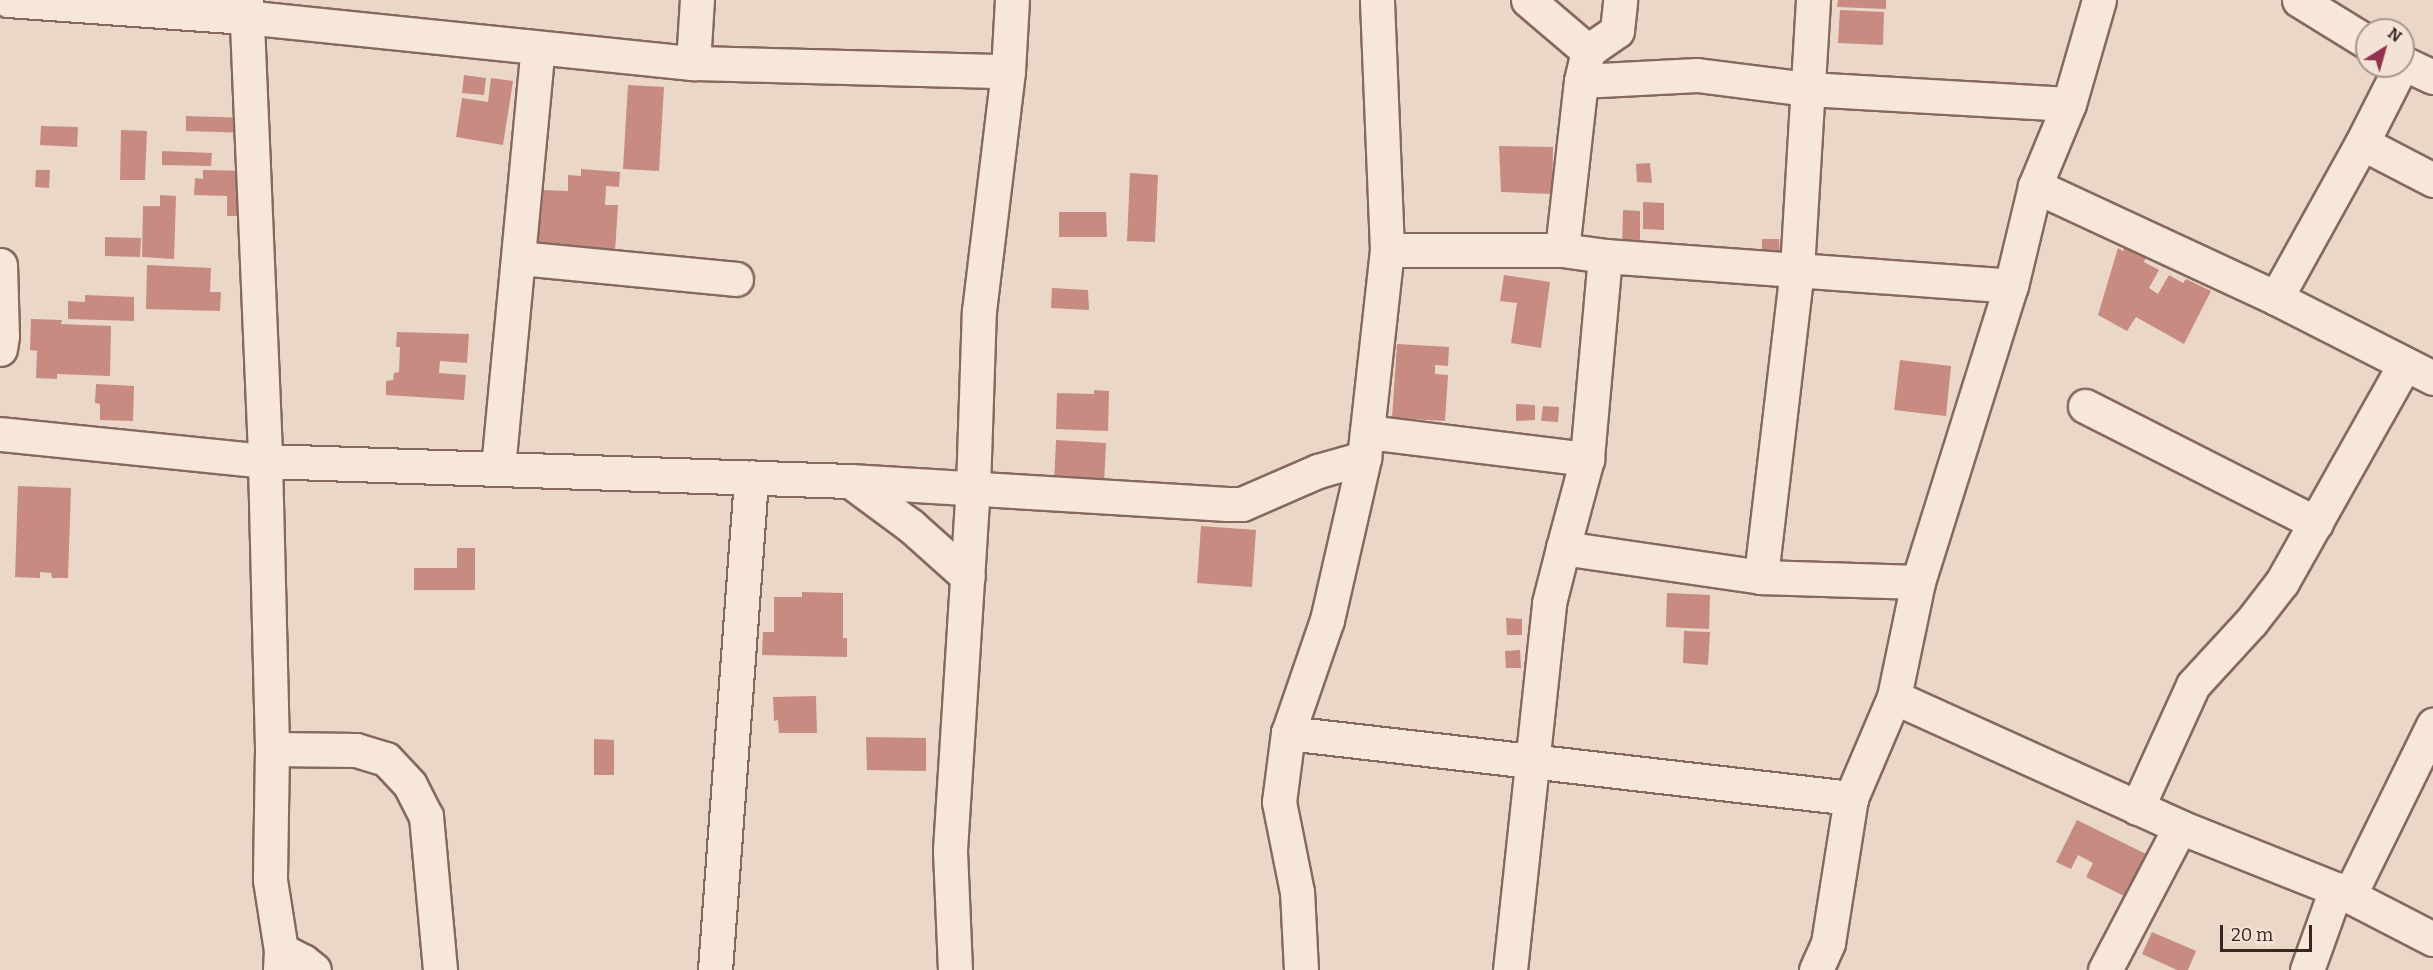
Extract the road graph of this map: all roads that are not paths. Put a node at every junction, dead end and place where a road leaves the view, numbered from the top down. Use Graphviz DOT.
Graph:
graph roads {
  1 [pos="8,0"];
  2 [pos="697,0"];
  3 [pos="1012,0"];
  4 [pos="1377,0"];
  5 [pos="1528,0"];
  6 [pos="1620,0"];
  7 [pos="1813,0"];
  8 [pos="2299,0"];
  9 [pos="2101,2"];
  10 [pos="245,9"];
  11 [pos="2355,35"];
  12 [pos="538,48"];
  13 [pos="693,63"];
  14 [pos="1584,66"];
  15 [pos="1008,70"];
  16 [pos="2415,70"];
  17 [pos="2433,77"];
  18 [pos="2395,78"];
  19 [pos="1808,89"];
  20 [pos="2069,104"];
  21 [pos="2362,144"];
  22 [pos="2433,180"];
  23 [pos="2035,186"];
  24 [pos="1387,249"];
  25 [pos="1562,250"];
  26 [pos="1605,256"];
  27 [pos="519,258"];
  28 [pos="0,266"];
  29 [pos="1797,269"];
  30 [pos="736,279"];
  31 [pos="2011,286"];
  32 [pos="2276,298"];
  33 [pos="0,349"];
  34 [pos="2419,371"];
  35 [pos="2085,406"];
  36 [pos="0,434"];
  37 [pos="1365,445"];
  38 [pos="1587,459"];
  39 [pos="265,461"];
  40 [pos="498,468"];
  41 [pos="751,477"];
  42 [pos="850,481"];
  43 [pos="974,488"];
  44 [pos="2316,523"];
  45 [pos="1563,548"];
  46 [pos="968,577"];
  47 [pos="1761,577"];
  48 [pos="1918,582"];
  49 [pos="1894,697"];
  50 [pos="2433,725"];
  51 [pos="1288,733"];
  52 [pos="272,749"];
  53 [pos="1533,761"];
  54 [pos="1851,798"];
  55 [pos="2137,808"];
  56 [pos="2180,827"];
  57 [pos="2342,893"];
  58 [pos="2433,939"];
  59 [pos="281,960"];
  60 [pos="314,970"];
  61 [pos="440,970"];
  62 [pos="715,970"];
  63 [pos="955,970"];
  64 [pos="1301,970"];
  65 [pos="1510,970"];
  66 [pos="1815,970"];
  67 [pos="2105,970"];
  68 [pos="2307,970"];
  1 -- 10 [label="street"];
  2 -- 13 [label="street"];
  3 -- 15 [label="street"];
  4 -- 24 [label="street"];
  5 -- 14 [label="street"];
  6 -- 14 [label="street"];
  7 -- 19 [label="street"];
  8 -- 11 [label="street"];
  9 -- 20 [label="street"];
  10 -- 12 [label="street"];
  10 -- 39 [label="street"];
  12 -- 13 [label="street"];
  12 -- 27 [label="street"];
  13 -- 15 [label="street"];
  14 -- 19 [label="street"];
  14 -- 25 [label="street"];
  15 -- 43 [label="street"];
  16 -- 17 [label="street"];
  18 -- 21 [label="street"];
  19 -- 20 [label="street"];
  19 -- 29 [label="street"];
  20 -- 23 [label="street"];
  21 -- 22 [label="street"];
  21 -- 32 [label="street"];
  23 -- 31 [label="street"];
  23 -- 32 [label="street"];
  24 -- 25 [label="street"];
  24 -- 37 [label="street"];
  25 -- 26 [label="street"];
  26 -- 29 [label="street"];
  26 -- 38 [label="street"];
  27 -- 30 [label="street"];
  27 -- 40 [label="street"];
  28 -- 33 [label="street"];
  29 -- 31 [label="street"];
  29 -- 47 [label="street"];
  31 -- 48 [label="street"];
  32 -- 34 [label="street"];
  34 -- 44 [label="street"];
  35 -- 44 [label="street"];
  36 -- 39 [label="street"];
  37 -- 38 [label="street"];
  37 -- 43 [label="street"];
  37 -- 51 [label="street"];
  38 -- 45 [label="street"];
  39 -- 40 [label="street"];
  39 -- 52 [label="street"];
  40 -- 41 [label="street"];
  41 -- 42 [label="street"];
  41 -- 62 [label="street"];
  42 -- 43 [label="street"];
  42 -- 46 [label="street"];
  43 -- 46 [label="street"];
  44 -- 55 [label="street"];
  45 -- 47 [label="street"];
  45 -- 53 [label="street"];
  46 -- 63 [label="street"];
  47 -- 48 [label="street"];
  48 -- 49 [label="street"];
  49 -- 54 [label="street"];
  49 -- 55 [label="street"];
  50 -- 57 [label="street"];
  51 -- 53 [label="street"];
  51 -- 64 [label="street"];
  52 -- 59 [label="street"];
  52 -- 61 [label="street"];
  53 -- 54 [label="street"];
  53 -- 65 [label="street"];
  54 -- 66 [label="street"];
  55 -- 56 [label="street"];
  56 -- 57 [label="street"];
  56 -- 67 [label="street"];
  57 -- 58 [label="street"];
  57 -- 68 [label="street"];
  59 -- 60 [label="street"];
}
